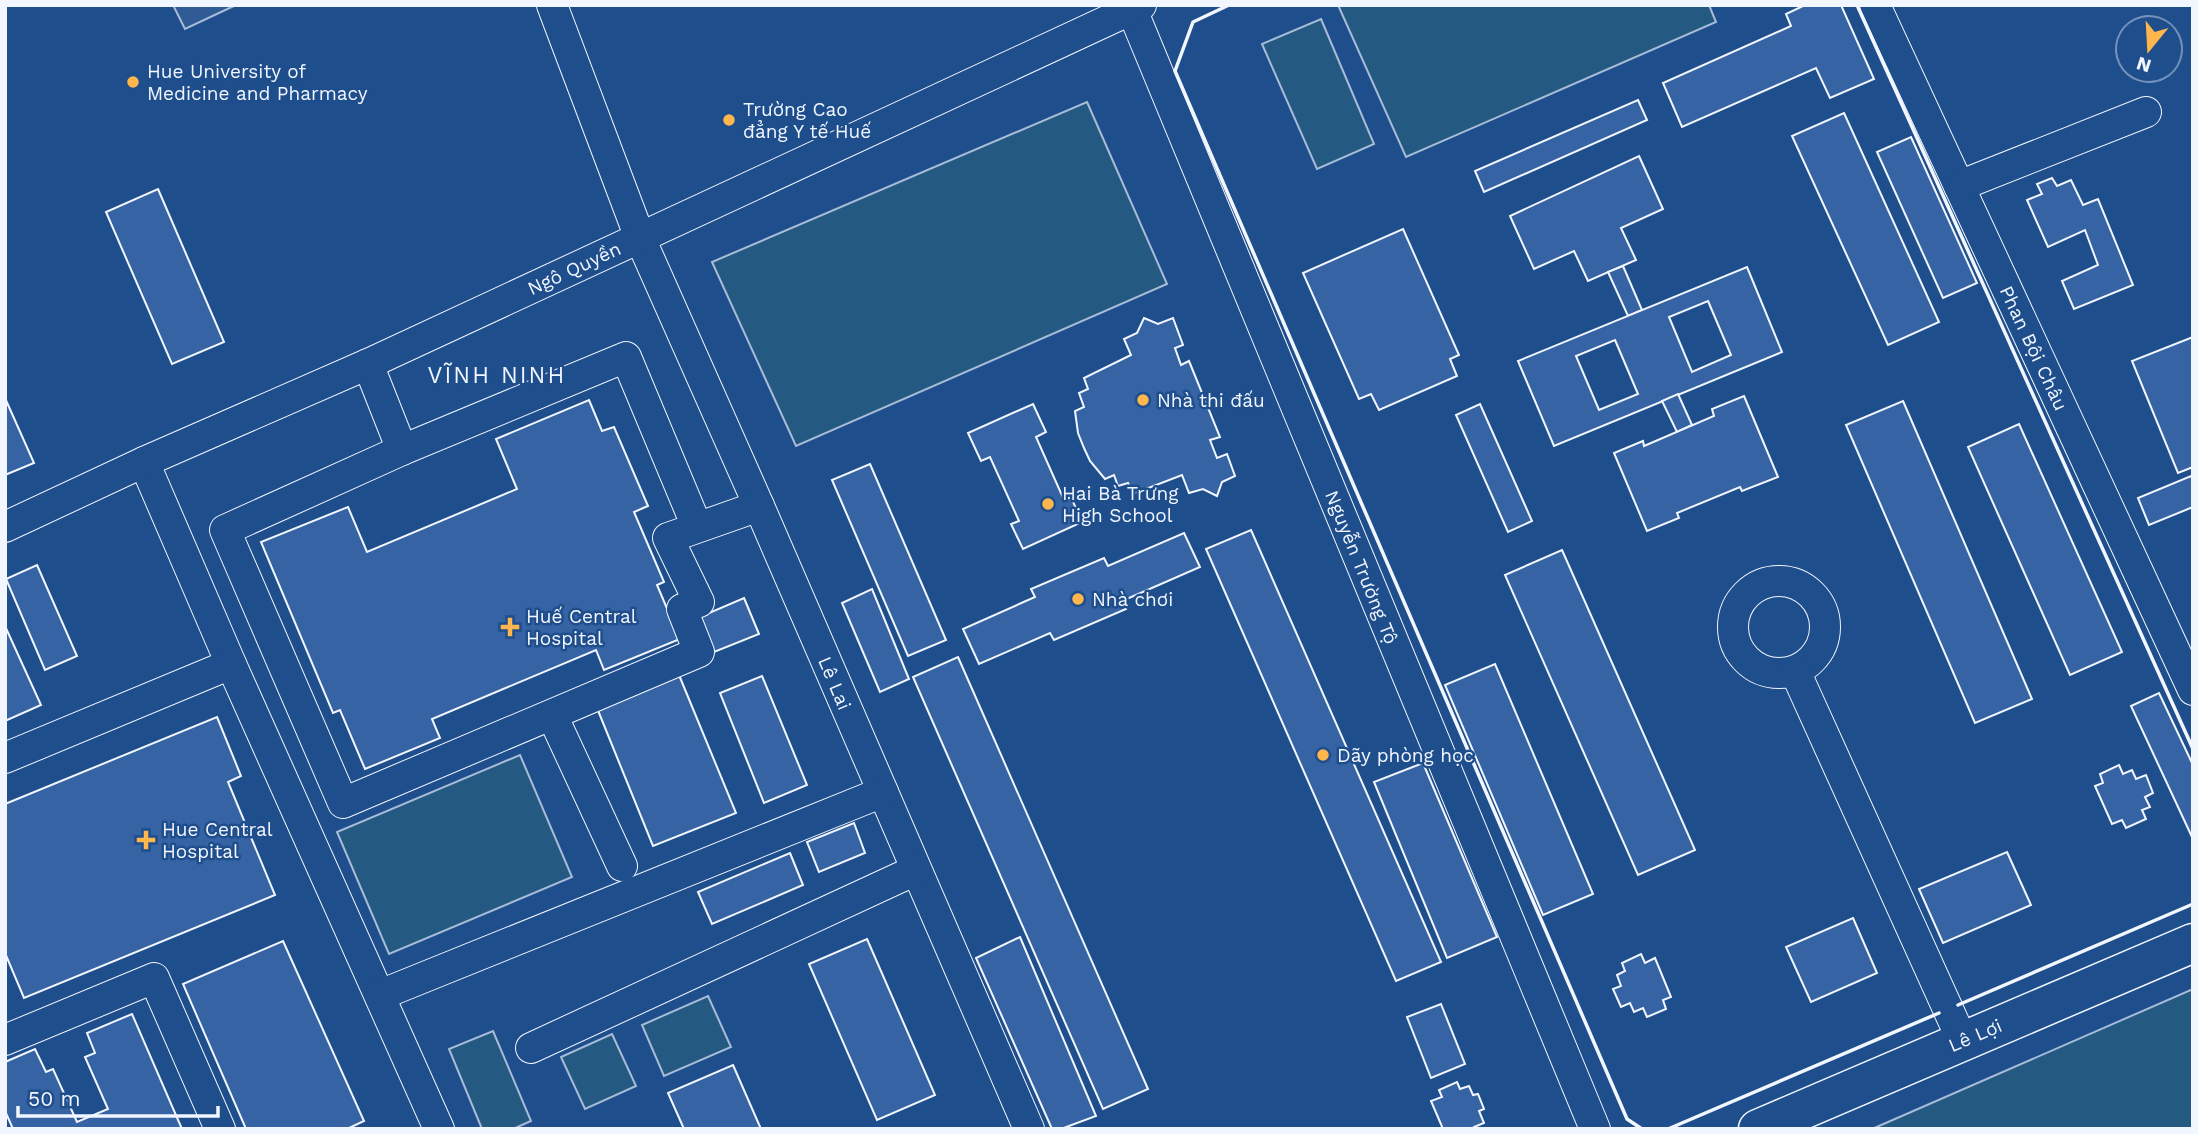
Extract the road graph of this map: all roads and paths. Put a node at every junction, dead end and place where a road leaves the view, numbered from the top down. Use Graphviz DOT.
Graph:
graph roads {
  1 [pos="552,5"];
  2 [pos="1875,5"];
  3 [pos="1134,7"];
  4 [pos="2146,112"];
  5 [pos="1959,186"];
  6 [pos="640,238"];
  7 [pos="368,363"];
  8 [pos="402,450"];
  9 [pos="144,462"];
  10 [pos="759,506"];
  11 [pos="5,527"];
  12 [pos="697,527"];
  13 [pos="231,664"];
  14 [pos="1795,671"];
  15 [pos="2193,690"];
  16 [pos="552,715"];
  17 [pos="5,758"];
  18 [pos="883,792"];
  19 [pos="622,866"];
  20 [pos="916,870"];
  21 [pos="2193,943"];
  22 [pos="380,995"];
  23 [pos="5,1040"];
  24 [pos="1962,1040"];
  25 [pos="531,1048"];
  26 [pos="220,1129"];
  27 [pos="439,1129"];
  28 [pos="1029,1129"];
  29 [pos="1595,1129"];
  30 [pos="1758,1129"];
  1 -- 6 [label="street, Lê Lai"];
  2 -- 5 [label="street, Phan Bội Châu"];
  3 -- 6 [label="street, Ngô Quyền"];
  3 -- 29 [label="street, Nguyễn Trường Tộ"];
  4 -- 5 [label="street"];
  5 -- 15 [label="street, Phan Bội Châu"];
  6 -- 7 [label="street, Ngô Quyền"];
  6 -- 10 [label="street, Lê Lai"];
  7 -- 8 [label="street"];
  7 -- 9 [label="street, Ngô Quyền"];
  8 -- 12 [label="street"];
  8 -- 16 [label="street"];
  9 -- 11 [label="street, Ngô Quyền"];
  9 -- 13 [label="street"];
  10 -- 12 [label="street"];
  10 -- 18 [label="street, Lê Lai"];
  12 -- 16 [label="street"];
  13 -- 17 [label="street"];
  13 -- 22 [label="street"];
  14 -- 24 [label="street"];
  16 -- 19 [label="street"];
  18 -- 20 [label="street, Lê Lai"];
  18 -- 22 [label="street"];
  20 -- 25 [label="street"];
  20 -- 28 [label="street, Lê Lai"];
  21 -- 24 [label="main road, Lê Lợi"];
  22 -- 27 [label="street"];
  23 -- 26 [label="street"];
  24 -- 30 [label="main road, Lê Lợi"];
}
